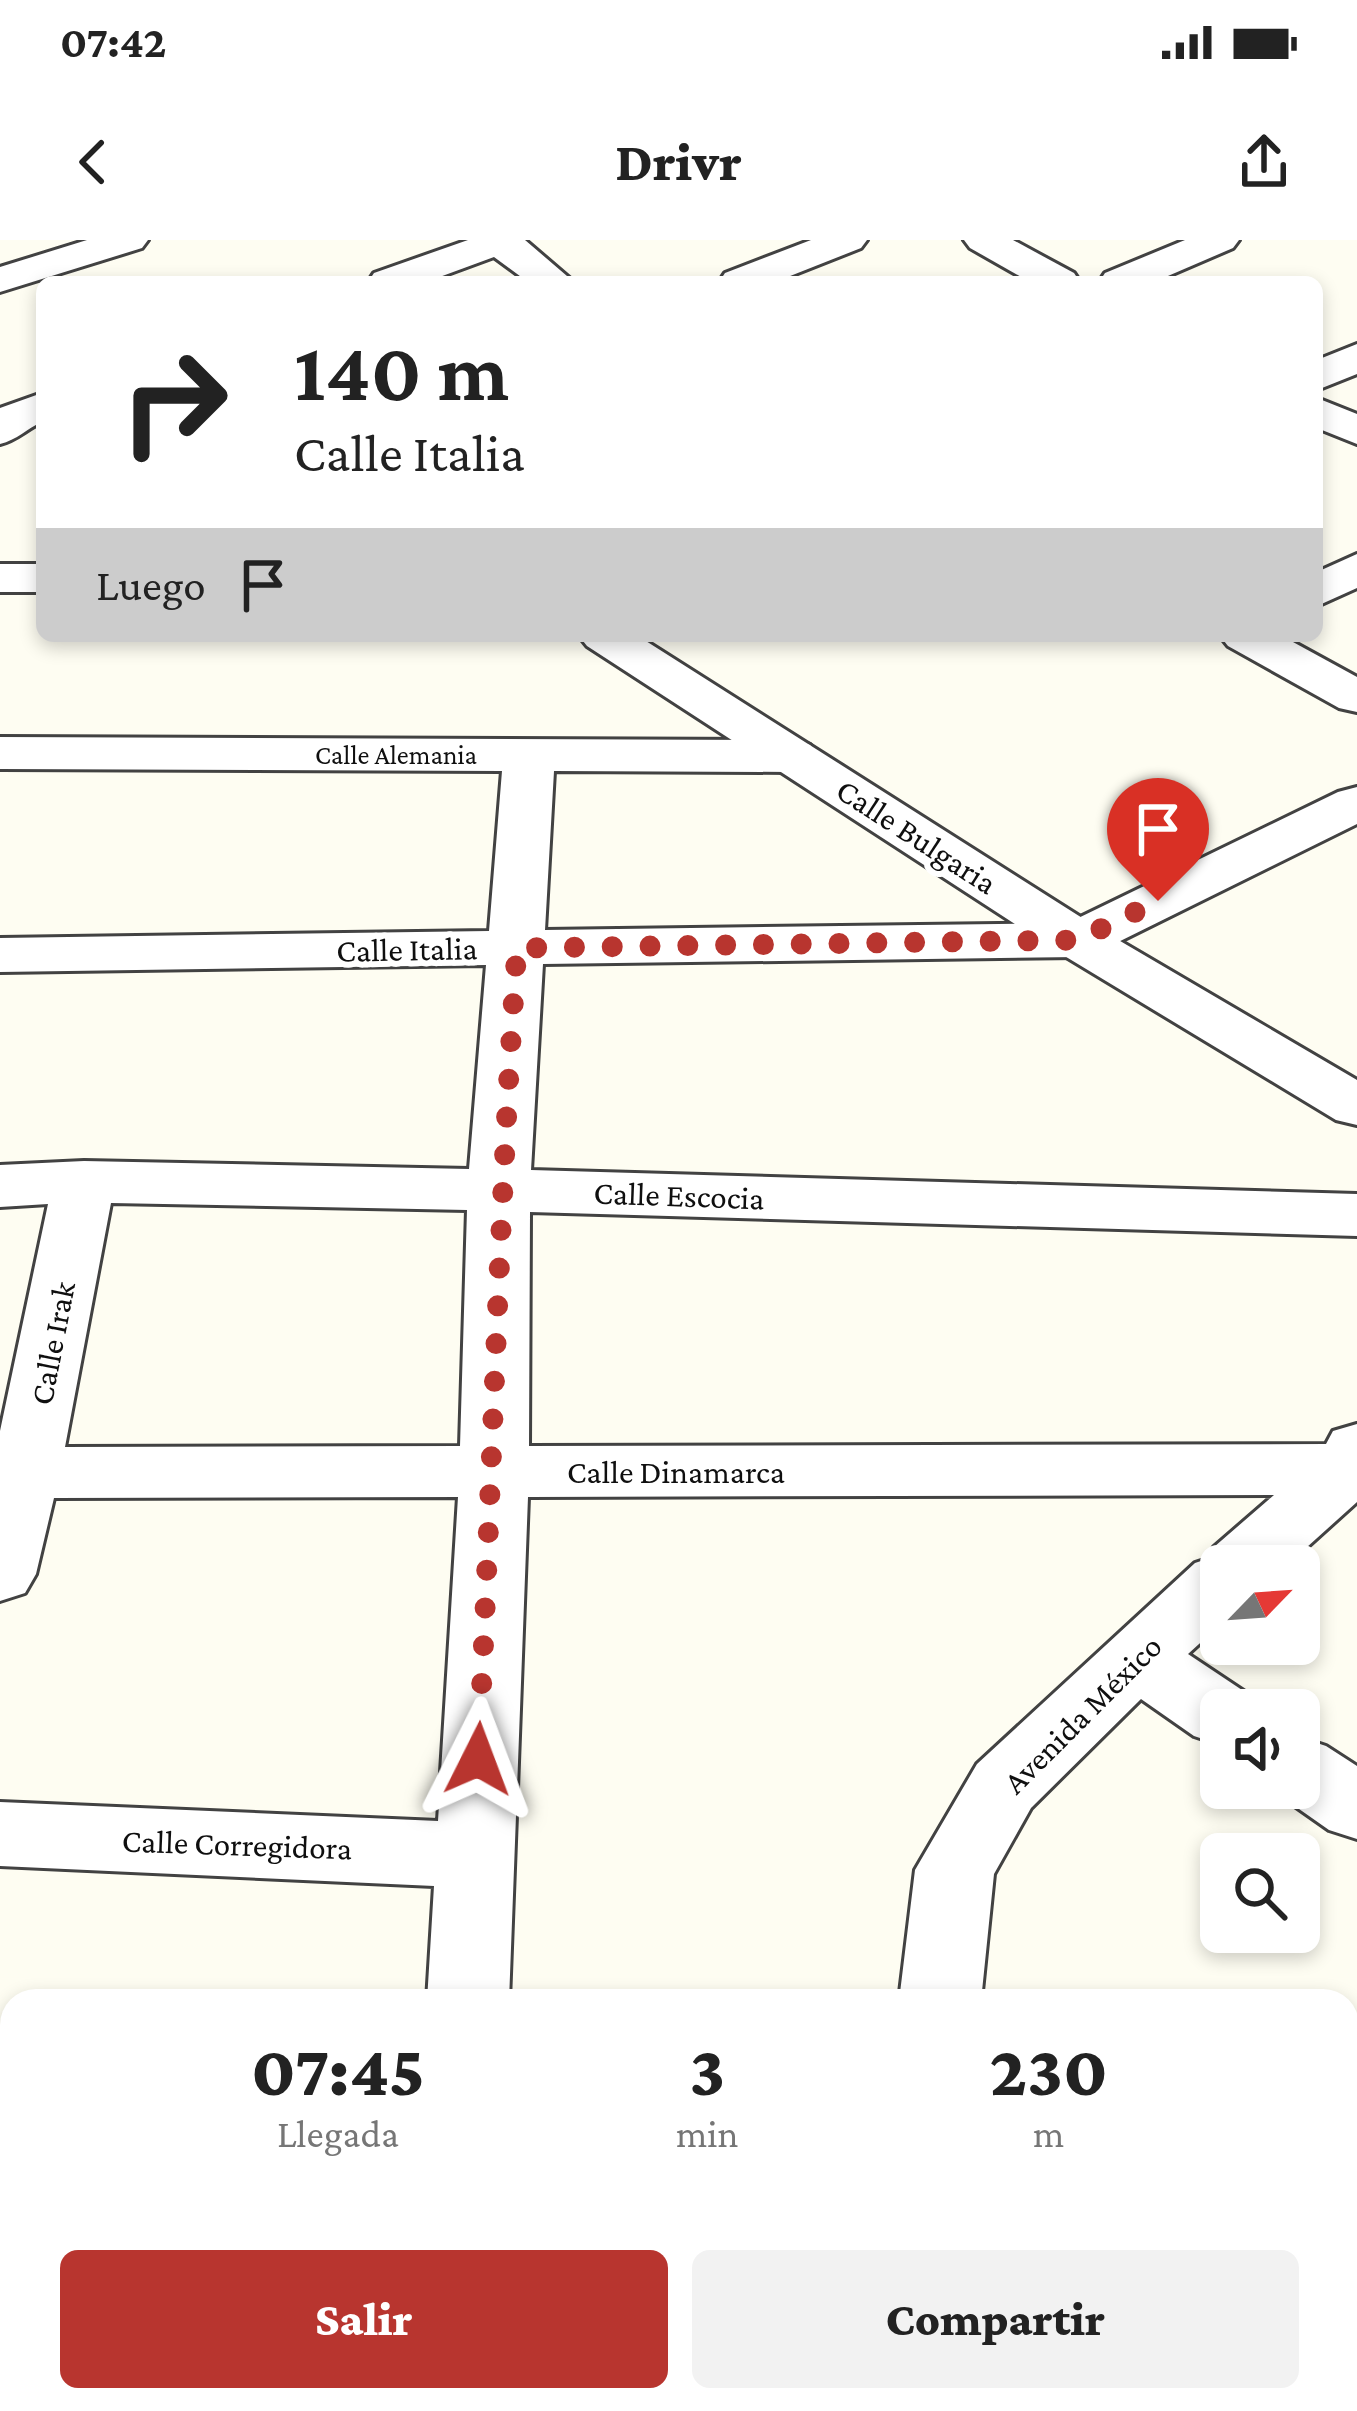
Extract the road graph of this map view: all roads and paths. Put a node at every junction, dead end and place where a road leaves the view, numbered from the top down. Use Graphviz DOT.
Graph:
graph roads {
  1 [pos="128,240"];
  2 [pos="847,240"];
  3 [pos="984,240"];
  4 [pos="1219,240"];
  5 [pos="500,241"];
  6 [pos="404,276"];
  7 [pos="546,276"];
  8 [pos="754,276"];
  9 [pos="1049,276"];
  10 [pos="1132,276"];
  11 [pos="0,280"];
  12 [pos="1357,357"];
  13 [pos="1323,373"];
  14 [pos="1323,414"];
  15 [pos="1357,431"];
  16 [pos="1357,568"];
  17 [pos="0,578"];
  18 [pos="36,578"];
  19 [pos="1323,588"];
  20 [pos="613,642"];
  21 [pos="1256,642"];
  22 [pos="1357,697"];
  23 [pos="0,753"];
  24 [pos="529,755"];
  25 [pos="792,756"];
  26 [pos="1357,803"];
  27 [pos="1078,940"];
  28 [pos="517,948"];
  29 [pos="0,955"];
  30 [pos="1357,1106"];
  31 [pos="84,1182"];
  32 [pos="0,1186"];
  33 [pos="500,1190"];
  34 [pos="1357,1215"];
  35 [pos="1355,1462"];
  36 [pos="494,1472"];
  37 [pos="13,1473"];
  38 [pos="1263,1545"];
  39 [pos="0,1574"];
  40 [pos="1200,1601"];
  41 [pos="1136,1657"];
  42 [pos="1200,1701"];
  43 [pos="1320,1782"];
  44 [pos="1357,1807"];
  45 [pos="0,1834"];
  46 [pos="473,1855"];
  47 [pos="468,1989"];
  48 [pos="941,1989"];
  1 -- 11 [label="street"];
  2 -- 8 [label="street"];
  3 -- 9 [label="street"];
  4 -- 10 [label="street"];
  5 -- 6 [label="street"];
  5 -- 7 [label="street"];
  12 -- 13 [label="street"];
  14 -- 15 [label="street"];
  16 -- 19 [label="street"];
  17 -- 18 [label="street"];
  20 -- 25 [label="street, Calle Bulgaria"];
  21 -- 22 [label="street"];
  23 -- 24 [label="street, Calle Alemania"];
  24 -- 25 [label="street, Calle Alemania"];
  24 -- 28 [label="street"];
  25 -- 27 [label="street, Calle Bulgaria"];
  26 -- 27 [label="street, Calle Italia"];
  27 -- 28 [label="street, Calle Italia"];
  27 -- 30 [label="street, Calle Bulgaria"];
  28 -- 29 [label="street, Calle Italia"];
  28 -- 33 [label="street"];
  31 -- 32 [label="street, Calle Escocia"];
  31 -- 33 [label="street, Calle Escocia"];
  31 -- 37 [label="street, Calle Irak"];
  33 -- 34 [label="street, Calle Escocia"];
  33 -- 36 [label="street"];
  35 -- 36 [label="street, Calle Dinamarca"];
  35 -- 38 [label="street"];
  36 -- 37 [label="street, Calle Dinamarca"];
  36 -- 46 [label="street"];
  37 -- 39 [label="street, Calle Irak"];
  40 -- 41 [label="street, Avenida México"];
  41 -- 42 [label="street"];
  41 -- 48 [label="street, Avenida México"];
  43 -- 44 [label="street"];
  45 -- 46 [label="street, Calle Corregidora"];
  46 -- 47 [label="street"];
}
